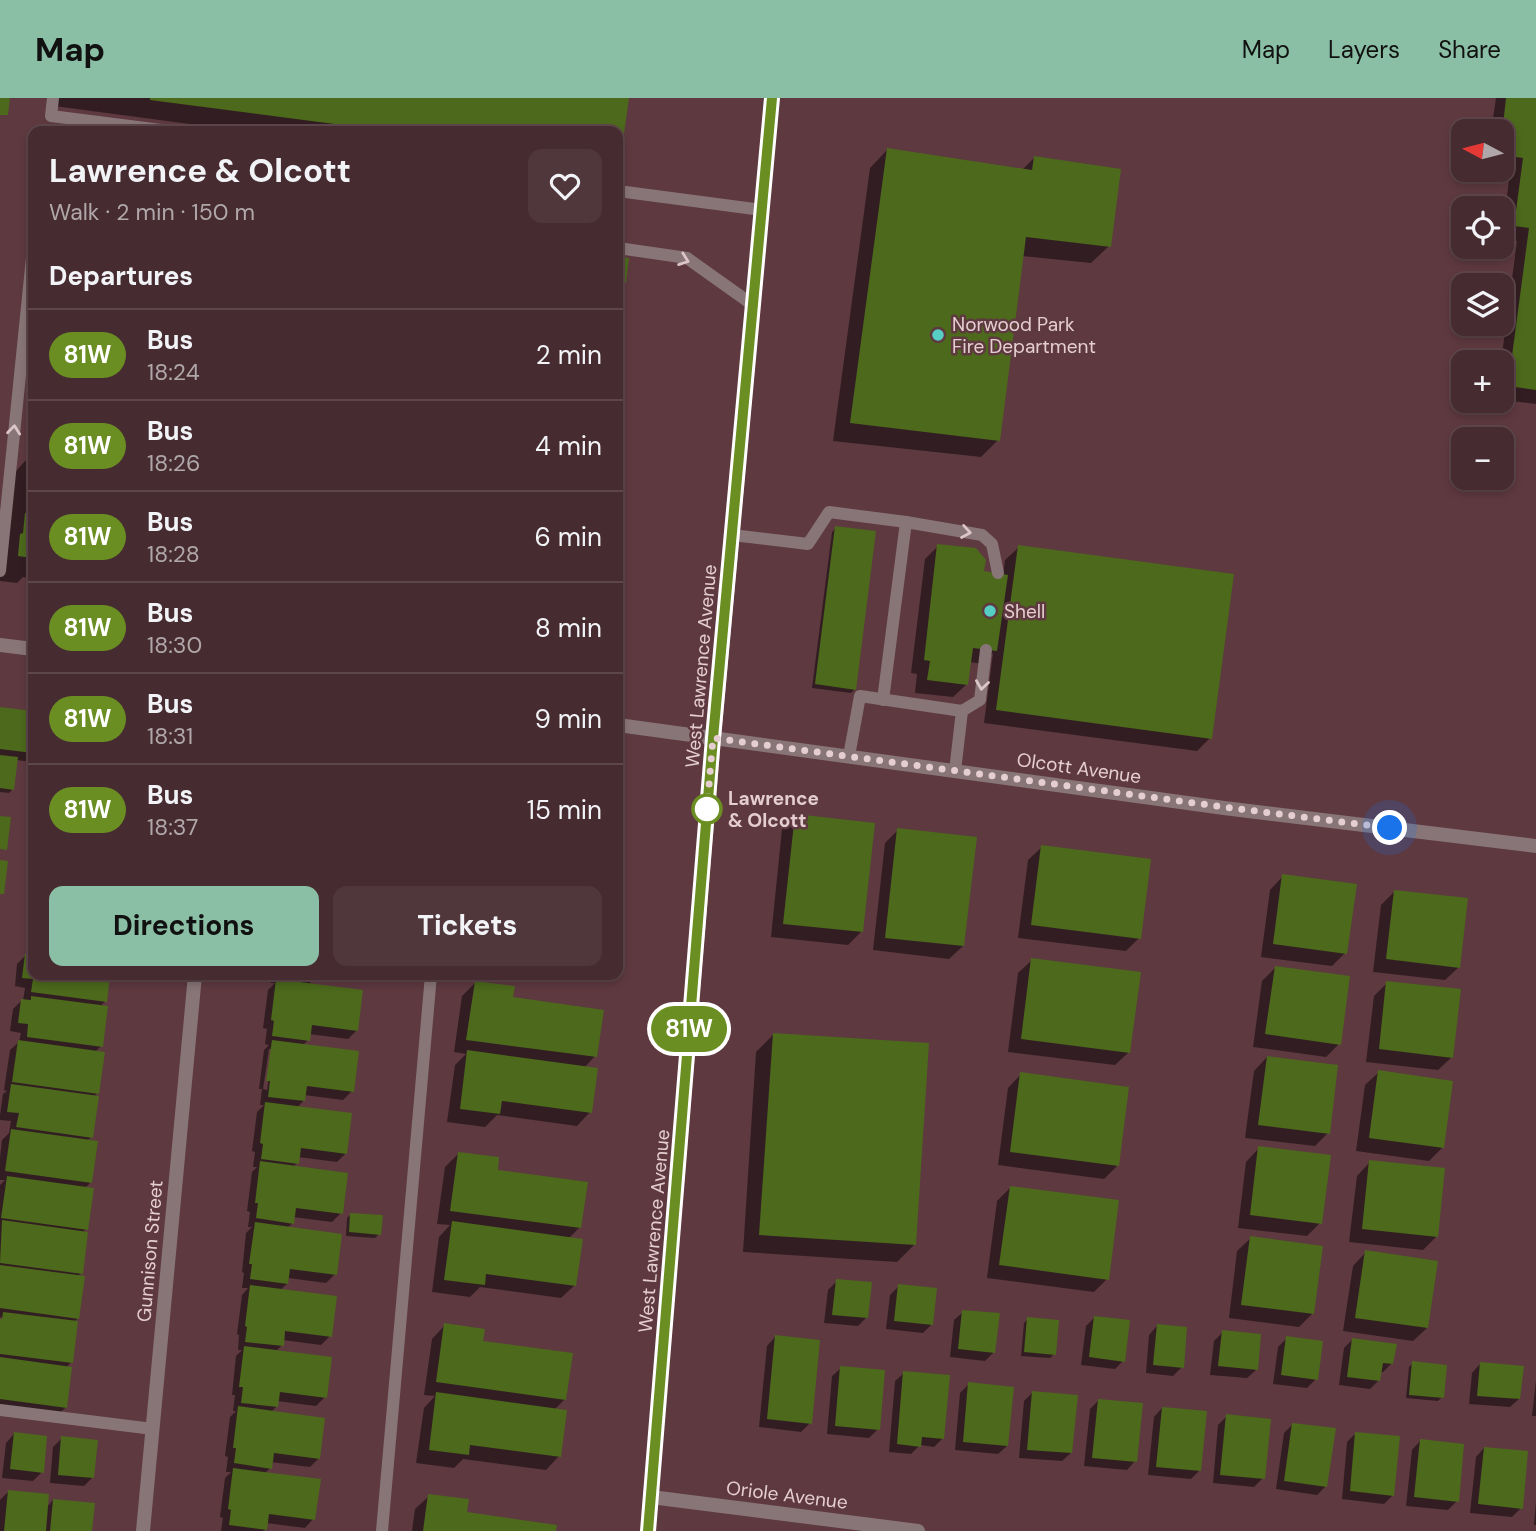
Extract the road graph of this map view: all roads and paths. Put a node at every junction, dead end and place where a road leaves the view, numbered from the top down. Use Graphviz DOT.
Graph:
graph roads {
  1 [pos="53,98"];
  2 [pos="772,98"];
  3 [pos="130,126"];
  4 [pos="623,192"];
  5 [pos="762,210"];
  6 [pos="623,249"];
  7 [pos="28,297"];
  8 [pos="753,305"];
  9 [pos="906,522"];
  10 [pos="732,535"];
  11 [pos="0,571"];
  12 [pos="998,573"];
  13 [pos="0,645"];
  14 [pos="28,648"];
  15 [pos="986,650"];
  16 [pos="883,700"];
  17 [pos="962,711"];
  18 [pos="623,726"];
  19 [pos="713,738"];
  20 [pos="849,756"];
  21 [pos="955,771"];
  22 [pos="1536,846"];
  23 [pos="195,980"];
  24 [pos="431,980"];
  25 [pos="0,1410"];
  26 [pos="153,1429"];
  27 [pos="651,1497"];
  28 [pos="143,1531"];
  29 [pos="382,1531"];
  30 [pos="648,1531"];
  31 [pos="918,1531"];
  1 -- 3 [label="lane"];
  2 -- 5 [label="main road, West Lawrence Avenue"];
  4 -- 5 [label="lane"];
  5 -- 8 [label="main road, West Lawrence Avenue"];
  6 -- 8 [label="lane, one-way"];
  11 -- 7 [label="lane, one-way"];
  8 -- 10 [label="main road, West Lawrence Avenue"];
  9 -- 10 [label="lane"];
  9 -- 12 [label="lane, one-way"];
  9 -- 16 [label="lane"];
  10 -- 19 [label="main road, West Lawrence Avenue"];
  13 -- 14 [label="street"];
  15 -- 17 [label="lane, one-way"];
  16 -- 17 [label="lane"];
  16 -- 20 [label="lane"];
  17 -- 21 [label="lane"];
  18 -- 19 [label="street, Olcott Avenue"];
  19 -- 20 [label="street, Olcott Avenue"];
  19 -- 27 [label="main road, West Lawrence Avenue"];
  20 -- 21 [label="street, Olcott Avenue"];
  21 -- 22 [label="street, Olcott Avenue"];
  23 -- 26 [label="street, Gunnison Street"];
  24 -- 29 [label="lane"];
  25 -- 26 [label="lane"];
  26 -- 28 [label="street, Gunnison Street"];
  27 -- 30 [label="main road, West Lawrence Avenue"];
  27 -- 31 [label="street, Oriole Avenue"];
}
